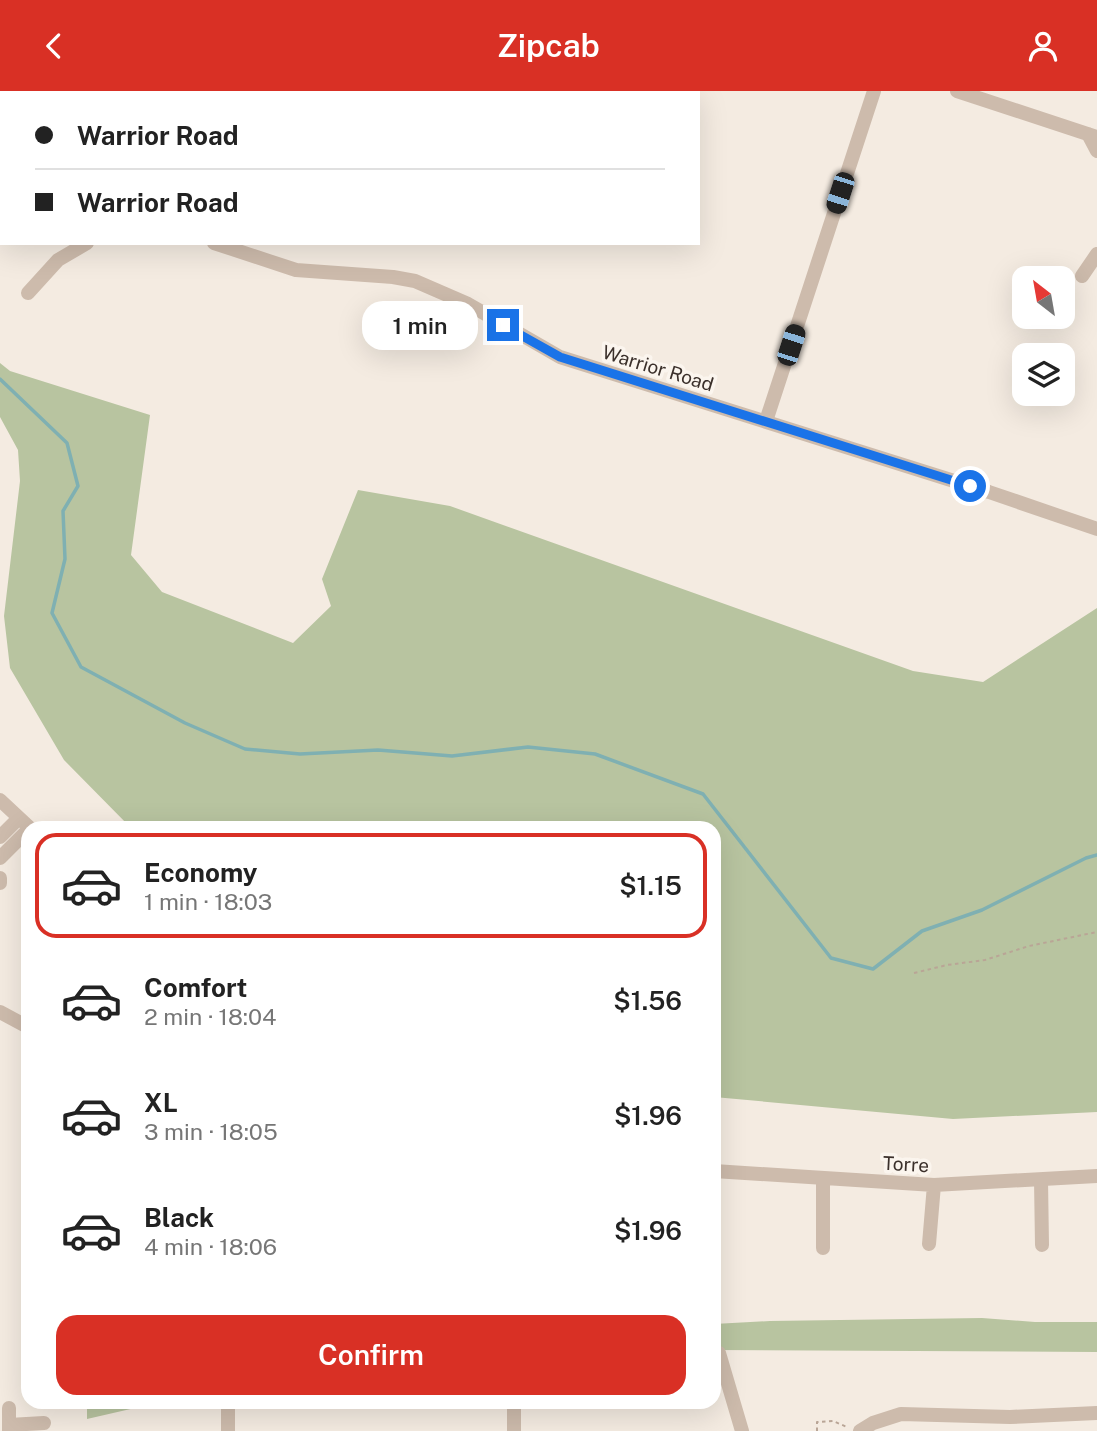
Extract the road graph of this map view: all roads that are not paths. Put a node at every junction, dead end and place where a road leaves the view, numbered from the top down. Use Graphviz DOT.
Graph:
graph roads {
  1 [pos="874,91"];
  2 [pos="957,91"];
  3 [pos="1093,136"];
  4 [pos="1097,151"];
  5 [pos="84,245"];
  6 [pos="220,245"];
  7 [pos="1097,254"];
  8 [pos="1082,276"];
  9 [pos="28,293"];
  10 [pos="766,421"];
  11 [pos="1097,529"];
  12 [pos="0,800"];
  13 [pos="22,821"];
  14 [pos="21,827"];
  15 [pos="21,831"];
  16 [pos="0,837"];
  17 [pos="0,858"];
  18 [pos="0,1012"];
  19 [pos="21,1023"];
  20 [pos="721,1171"];
  21 [pos="1097,1176"];
  22 [pos="823,1178"];
  23 [pos="1041,1180"];
  24 [pos="934,1185"];
  25 [pos="929,1244"];
  26 [pos="1042,1245"];
  27 [pos="823,1248"];
  28 [pos="721,1360"];
  29 [pos="9,1408"];
  30 [pos="228,1409"];
  31 [pos="514,1409"];
  32 [pos="1097,1413"];
  33 [pos="44,1423"];
  34 [pos="9,1428"];
  35 [pos="228,1431"];
  36 [pos="514,1431"];
  37 [pos="742,1431"];
  38 [pos="857,1431"];
  1 -- 10 [label="street"];
  2 -- 3 [label="street"];
  3 -- 4 [label="street"];
  5 -- 9 [label="street"];
  6 -- 10 [label="street, Warrior Road"];
  7 -- 8 [label="street"];
  10 -- 11 [label="street, Warrior Road"];
  12 -- 13 [label="street"];
  14 -- 16 [label="street"];
  15 -- 17 [label="street"];
  18 -- 19 [label="street"];
  20 -- 22 [label="street, Torre"];
  21 -- 23 [label="street, Torre"];
  22 -- 24 [label="street, Torre"];
  22 -- 27 [label="street"];
  23 -- 24 [label="street, Torre"];
  23 -- 26 [label="street"];
  24 -- 25 [label="street"];
  28 -- 37 [label="street"];
  29 -- 34 [label="street"];
  30 -- 35 [label="street"];
  31 -- 36 [label="street"];
  32 -- 38 [label="street"];
  33 -- 34 [label="street"];
}
